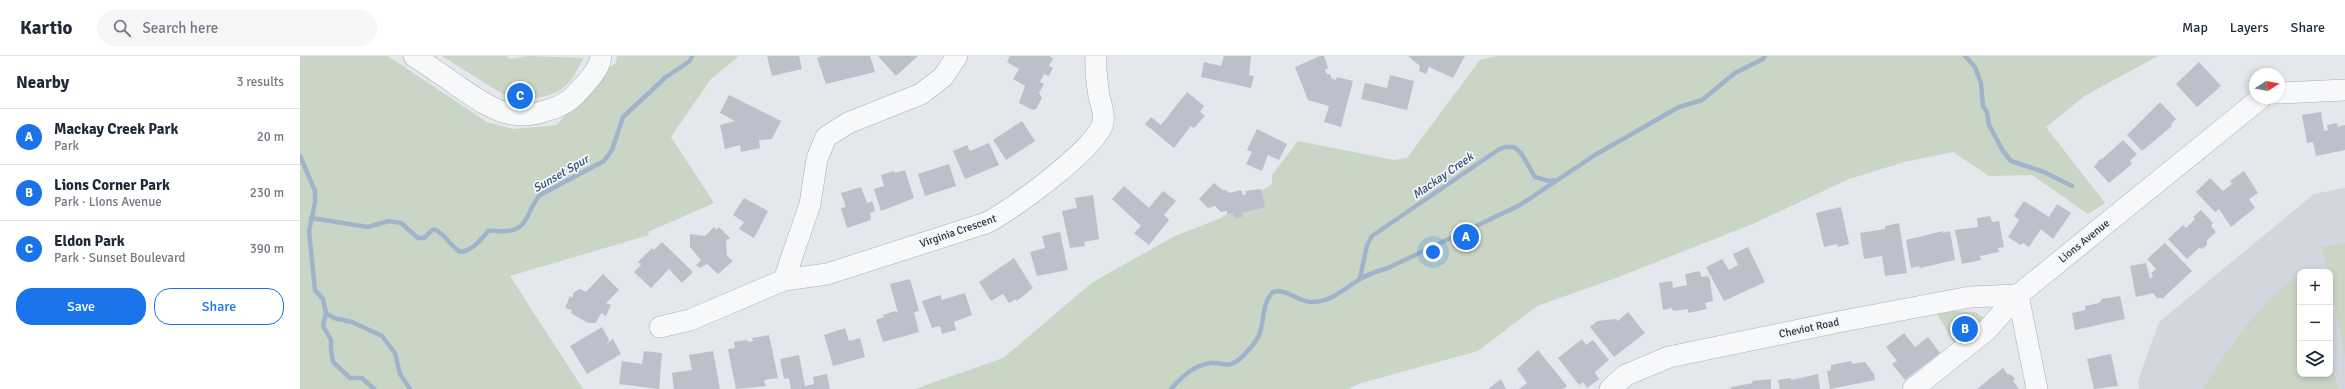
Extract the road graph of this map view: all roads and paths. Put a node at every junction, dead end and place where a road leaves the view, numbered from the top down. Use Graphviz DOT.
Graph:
graph roads {
  1 [pos="414,56"];
  2 [pos="601,56"];
  3 [pos="957,56"];
  4 [pos="1096,56"];
  5 [pos="2345,90"];
  6 [pos="2285,93"];
  7 [pos="2254,104"];
  8 [pos="784,280"];
  9 [pos="2018,295"];
  10 [pos="660,327"];
  11 [pos="1610,389"];
  12 [pos="1913,389"];
  13 [pos="2038,389"];
  1 -- 2 [label="street"];
  3 -- 8 [label="street"];
  4 -- 8 [label="street, Virginia Crescent"];
  5 -- 6 [label="street"];
  7 -- 9 [label="street, Lions Avenue"];
  8 -- 10 [label="street, Virginia Crescent"];
  9 -- 11 [label="street, Cheviot Road"];
  9 -- 12 [label="street, Lions Avenue"];
  9 -- 13 [label="street"];
}
